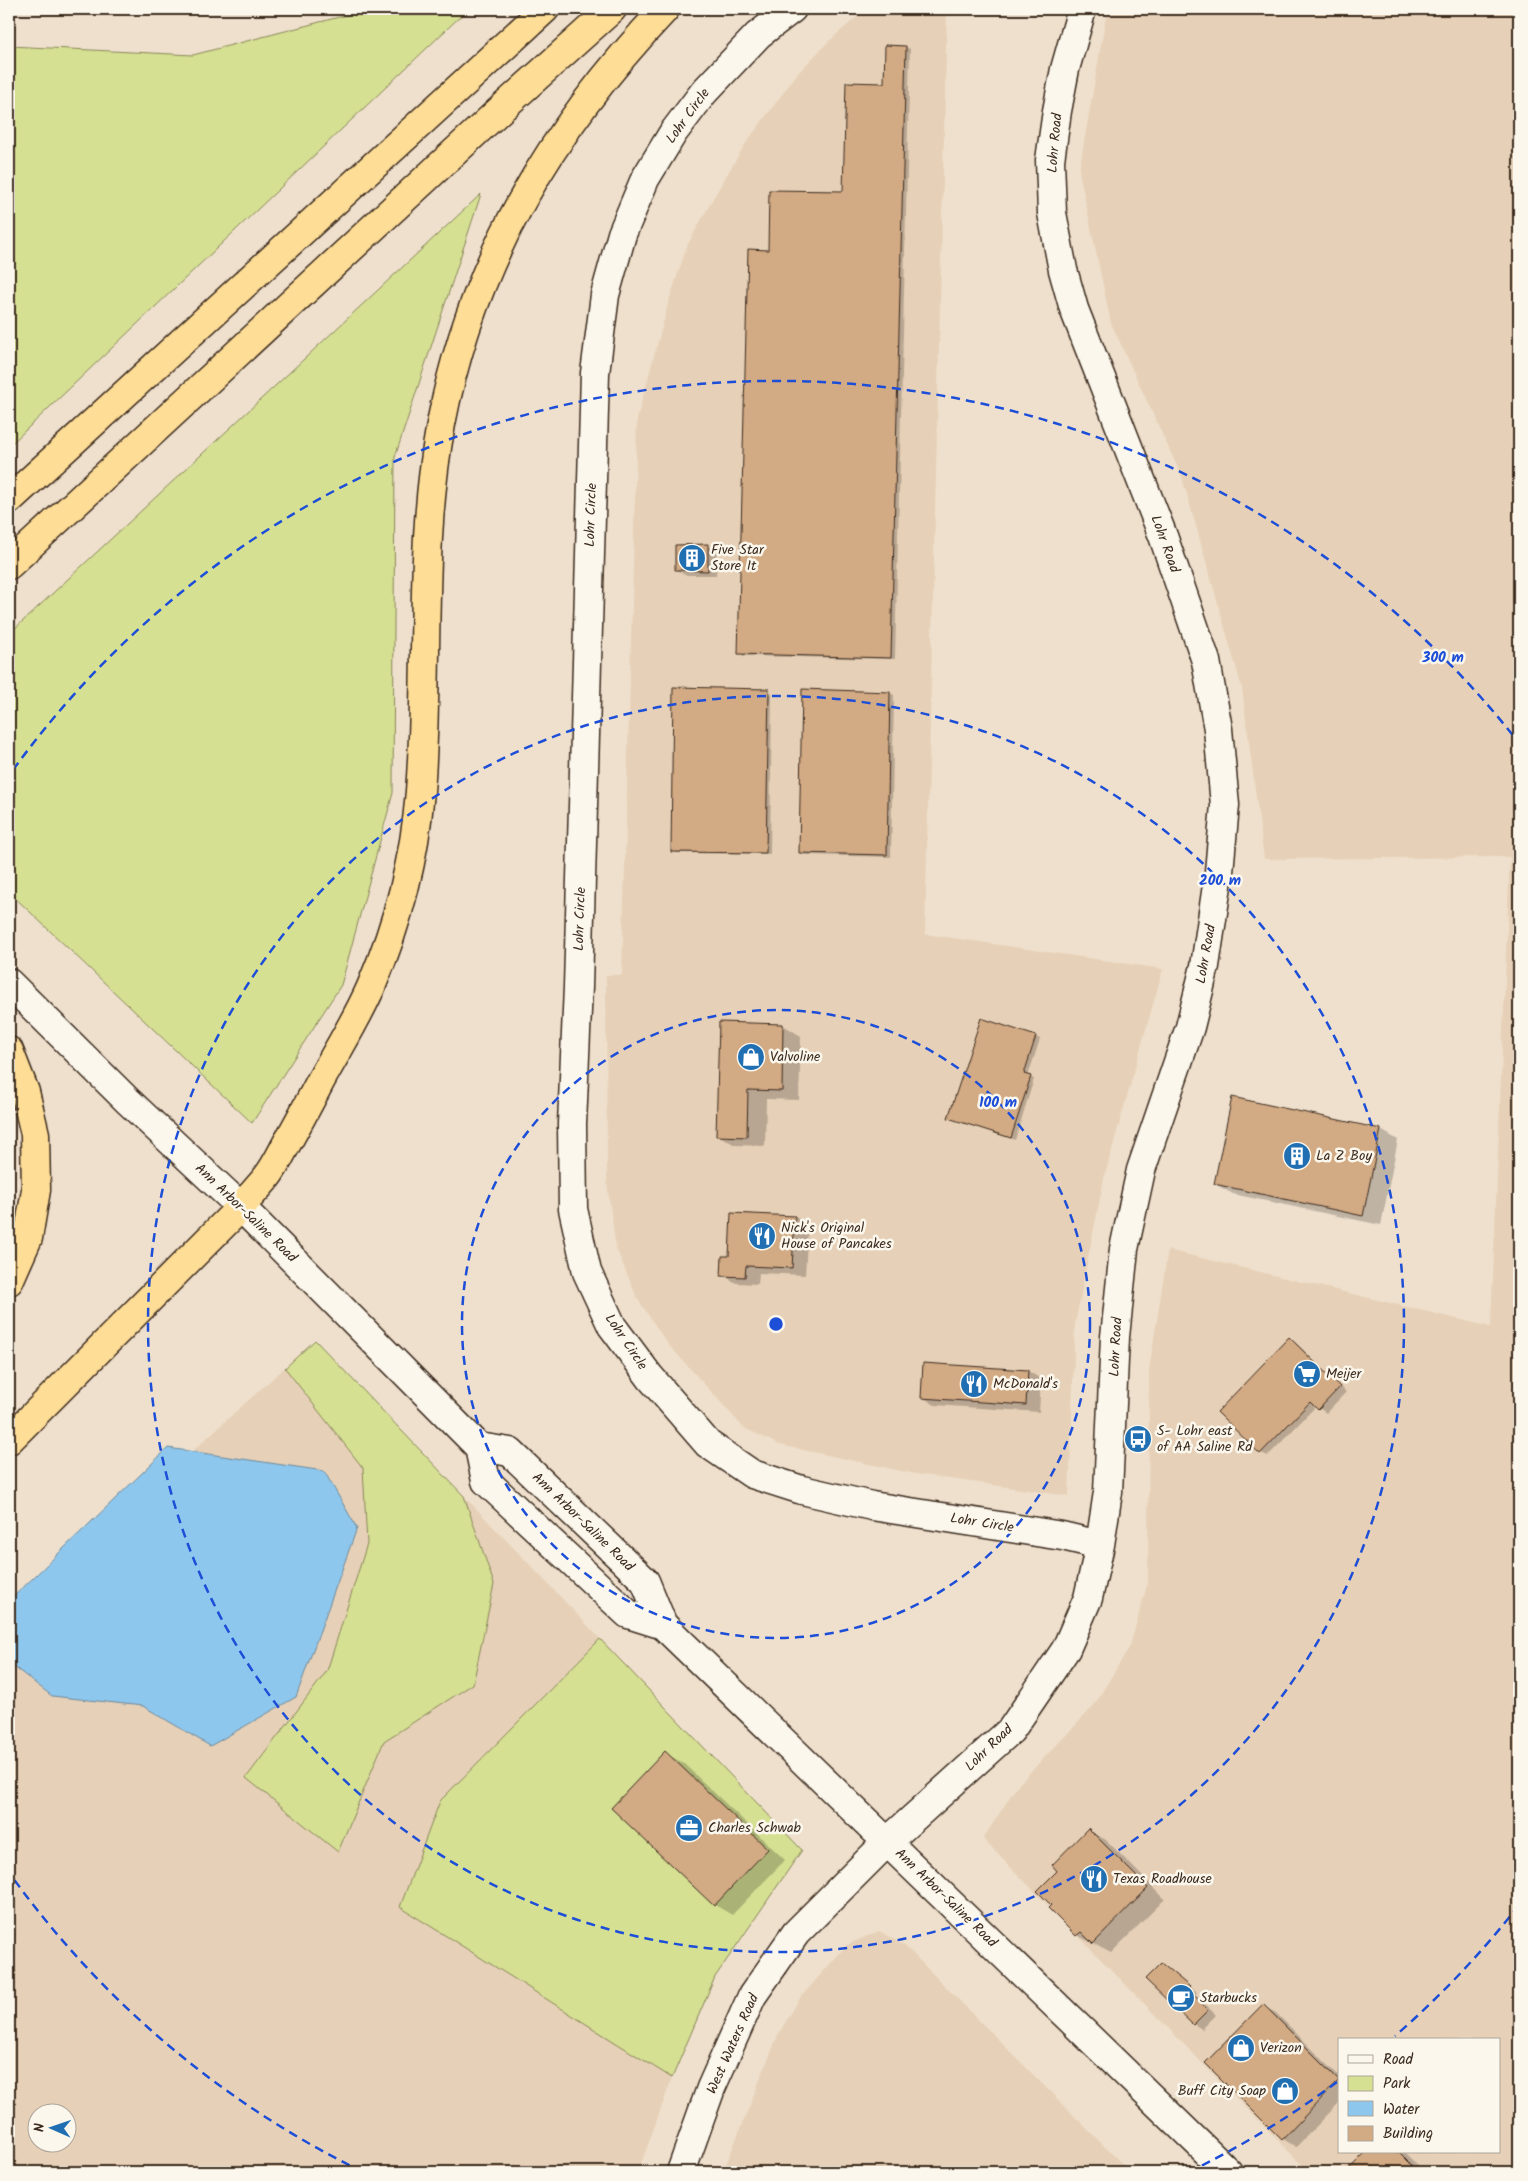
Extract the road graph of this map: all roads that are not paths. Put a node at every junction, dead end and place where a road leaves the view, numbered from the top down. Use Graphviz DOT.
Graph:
graph roads {
  1 [pos="545,9"];
  2 [pos="612,9"];
  3 [pos="665,9"];
  4 [pos="792,9"];
  5 [pos="1082,9"];
  6 [pos="9,500"];
  7 [pos="9,565"];
  8 [pos="9,983"];
  9 [pos="9,1051"];
  10 [pos="241,1206"];
  11 [pos="9,1281"];
  12 [pos="9,1440"];
  13 [pos="478,1447"];
  14 [pos="1100,1545"];
  15 [pos="663,1624"];
  16 [pos="888,1841"];
  17 [pos="681,2172"];
  18 [pos="1228,2172"];
  1 -- 6 [label="highway"];
  2 -- 7 [label="highway"];
  3 -- 10 [label="highway"];
  4 -- 14 [label="street, Lohr Circle"];
  5 -- 14 [label="street, Lohr Road"];
  8 -- 10 [label="street, Ann Arbor-Saline Road"];
  9 -- 11 [label="highway"];
  10 -- 12 [label="highway"];
  10 -- 13 [label="street, Ann Arbor-Saline Road"];
  13 -- 15 [label="street, Ann Arbor-Saline Road"];
  13 -- 15 [label="street, Ann Arbor-Saline Road"];
  14 -- 16 [label="street, Lohr Road"];
  15 -- 16 [label="street, Ann Arbor-Saline Road"];
  16 -- 17 [label="street, West Waters Road"];
  16 -- 18 [label="street, Ann Arbor-Saline Road"];
}
